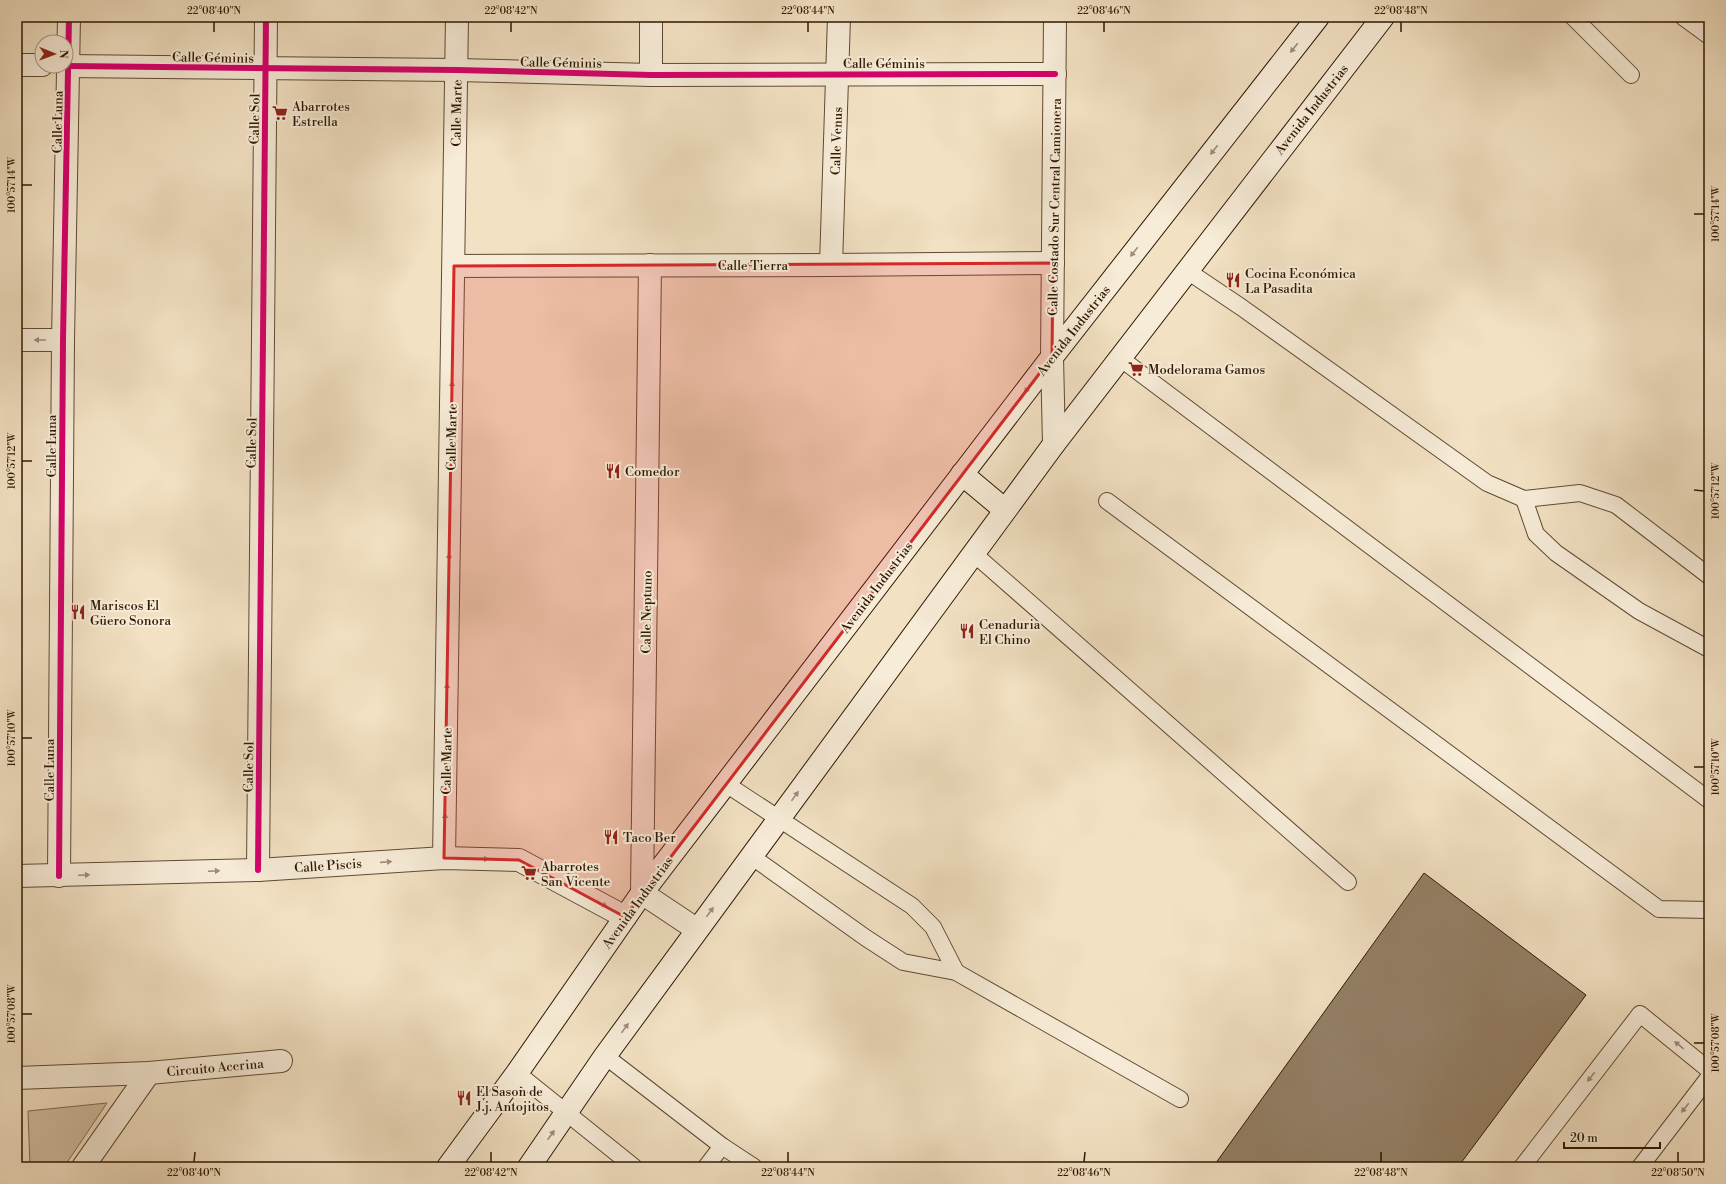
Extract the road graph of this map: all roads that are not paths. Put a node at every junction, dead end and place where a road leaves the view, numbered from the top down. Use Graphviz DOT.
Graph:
graph roads {
  1 [pos="69,17"];
  2 [pos="266,17"];
  3 [pos="457,17"];
  4 [pos="651,17"];
  5 [pos="839,17"];
  6 [pos="1055,17"];
  7 [pos="1318,17"];
  8 [pos="1383,17"];
  9 [pos="1573,17"];
  10 [pos="1683,17"];
  11 [pos="69,34"];
  12 [pos="1709,36"];
  13 [pos="17,65"];
  14 [pos="34,66"];
  15 [pos="74,66"];
  16 [pos="266,68"];
  17 [pos="457,70"];
  18 [pos="68,74"];
  19 [pos="838,74"];
  20 [pos="1055,74"];
  21 [pos="651,75"];
  22 [pos="1631,75"];
  23 [pos="1053,262"];
  24 [pos="650,265"];
  25 [pos="831,265"];
  26 [pos="454,266"];
  27 [pos="1186,270"];
  28 [pos="17,340"];
  29 [pos="63,340"];
  30 [pos="1052,356"];
  31 [pos="1120,358"];
  32 [pos="1054,444"];
  33 [pos="962,474"];
  34 [pos="1524,499"];
  35 [pos="1107,501"];
  36 [pos="1005,510"];
  37 [pos="973,553"];
  38 [pos="1709,576"];
  39 [pos="1709,649"];
  40 [pos="726,784"];
  41 [pos="1709,800"];
  42 [pos="778,819"];
  43 [pos="751,856"];
  44 [pos="444,858"];
  45 [pos="258,870"];
  46 [pos="17,876"];
  47 [pos="59,876"];
  48 [pos="1348,882"];
  49 [pos="642,893"];
  50 [pos="1709,910"];
  51 [pos="625,917"];
  52 [pos="696,929"];
  53 [pos="956,972"];
  54 [pos="605,1056"];
  55 [pos="281,1060"];
  56 [pos="1709,1070"];
  57 [pos="149,1073"];
  58 [pos="517,1073"];
  59 [pos="1709,1077"];
  60 [pos="17,1078"];
  61 [pos="1180,1099"];
  62 [pos="567,1112"];
  63 [pos="722,1146"];
  64 [pos="83,1167"];
  65 [pos="448,1167"];
  66 [pos="529,1167"];
  67 [pos="634,1167"];
  68 [pos="706,1167"];
  69 [pos="754,1167"];
  70 [pos="1522,1167"];
  71 [pos="1640,1167"];
  1 -- 11 [label="street, Calle Luna"];
  2 -- 16 [label="street, Calle Sol"];
  3 -- 17 [label="street, Calle Marte"];
  4 -- 21 [label="street"];
  5 -- 19 [label="street, Calle Venus"];
  6 -- 20 [label="street, Calle Costado Sur Central Camionera"];
  7 -- 30 [label="street, Avenida Industrias, one-way"];
  8 -- 27 [label="street, Avenida Industrias"];
  9 -- 22 [label="lane"];
  10 -- 12 [label="lane"];
  13 -- 14 [label="street"];
  15 -- 16 [label="street, Calle Géminis"];
  16 -- 17 [label="street, Calle Géminis"];
  16 -- 45 [label="street, Calle Sol"];
  17 -- 21 [label="street, Calle Géminis"];
  17 -- 26 [label="street, Calle Marte"];
  18 -- 29 [label="street, Calle Luna"];
  19 -- 20 [label="street, Calle Géminis"];
  19 -- 21 [label="street, Calle Géminis"];
  19 -- 25 [label="street, Calle Venus"];
  20 -- 23 [label="street, Calle Costado Sur Central Camionera"];
  23 -- 25 [label="street, Calle Tierra"];
  23 -- 30 [label="street, Calle Costado Sur Central Camionera"];
  24 -- 25 [label="street, Calle Tierra"];
  24 -- 26 [label="street, Calle Tierra"];
  24 -- 49 [label="street, Calle Neptuno"];
  44 -- 26 [label="street, Calle Marte, one-way"];
  27 -- 31 [label="street, Avenida Industrias"];
  27 -- 34 [label="lane"];
  29 -- 28 [label="street, one-way"];
  29 -- 47 [label="street, Calle Luna"];
  30 -- 32 [label="street, Calle Costado Sur Central Camionera"];
  30 -- 33 [label="street, Avenida Industrias, one-way"];
  31 -- 32 [label="street, Avenida Industrias"];
  31 -- 41 [label="lane"];
  32 -- 36 [label="street, Avenida Industrias"];
  33 -- 36 [label="street"];
  33 -- 40 [label="street, Avenida Industrias"];
  34 -- 38 [label="lane"];
  34 -- 39 [label="lane"];
  35 -- 50 [label="lane"];
  36 -- 37 [label="street, Avenida Industrias"];
  42 -- 37 [label="street, Avenida Industrias, one-way"];
  37 -- 48 [label="lane"];
  40 -- 42 [label="lane"];
  40 -- 49 [label="street, Avenida Industrias"];
  42 -- 43 [label="street, Avenida Industrias"];
  42 -- 53 [label="lane"];
  52 -- 43 [label="street, Avenida Industrias, one-way"];
  43 -- 53 [label="lane"];
  45 -- 44 [label="street, Calle Piscis, one-way"];
  44 -- 51 [label="street, Calle Piscis, one-way"];
  47 -- 45 [label="street, Calle Piscis, one-way"];
  46 -- 47 [label="street, Calle Piscis"];
  49 -- 51 [label="street, Avenida Industrias"];
  49 -- 52 [label="street"];
  51 -- 58 [label="street, Avenida Industrias"];
  54 -- 52 [label="street, Avenida Industrias, one-way"];
  53 -- 61 [label="lane"];
  54 -- 62 [label="street, Avenida Industrias"];
  54 -- 63 [label="lane"];
  55 -- 57 [label="street, Circuito Acerina"];
  56 -- 70 [label="lane, one-way"];
  57 -- 60 [label="street, Circuito Acerina"];
  57 -- 64 [label="street, Circuito Acerina"];
  58 -- 62 [label="lane"];
  58 -- 65 [label="street, Avenida Industrias"];
  59 -- 71 [label="lane, one-way"];
  66 -- 62 [label="street, Avenida Industrias, one-way"];
  62 -- 67 [label="lane"];
  63 -- 68 [label="lane"];
  63 -- 69 [label="lane"];
}
